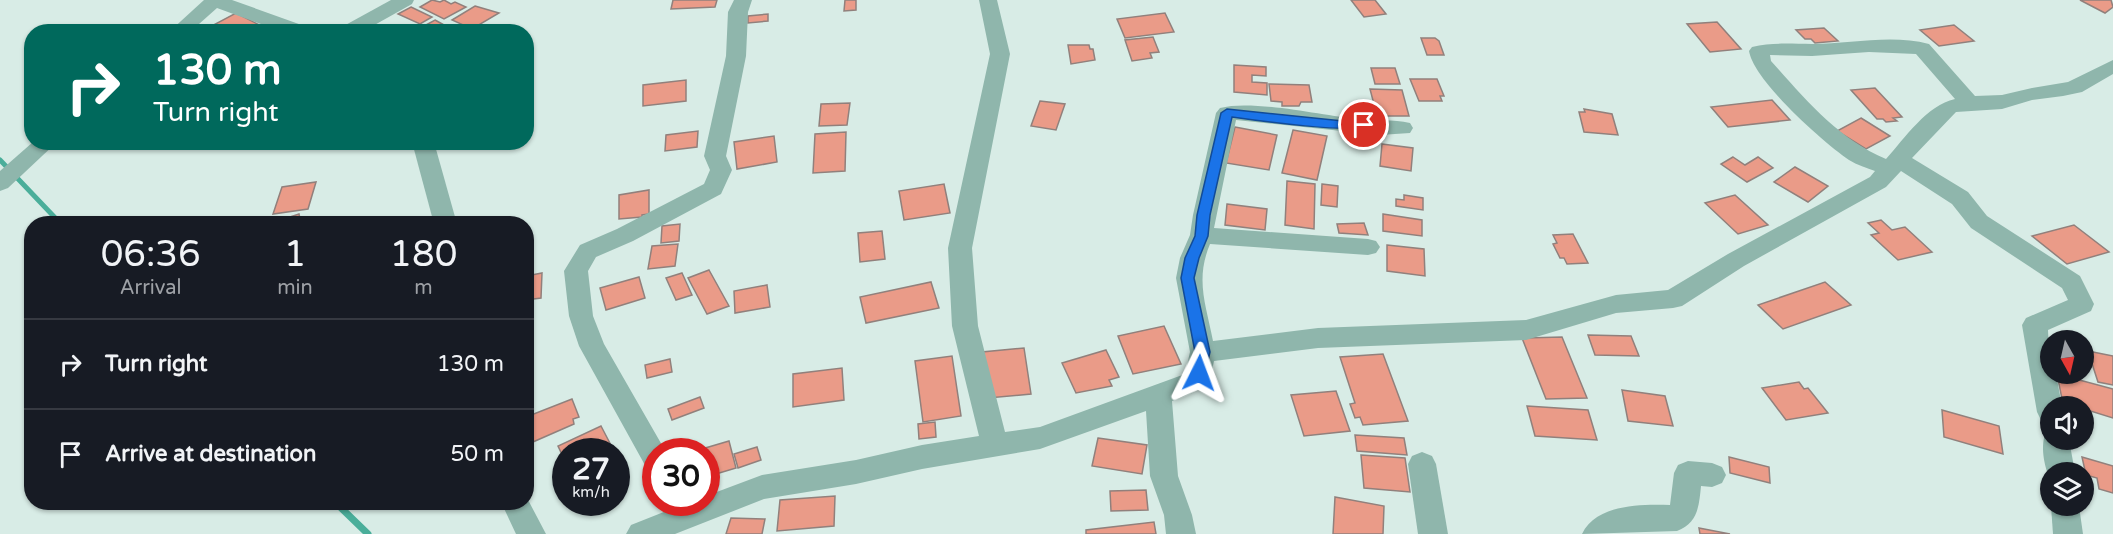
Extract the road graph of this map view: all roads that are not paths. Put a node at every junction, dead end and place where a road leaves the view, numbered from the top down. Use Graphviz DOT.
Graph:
graph roads {
  1 [pos="214,0"];
  2 [pos="405,0"];
  3 [pos="743,0"];
  4 [pos="988,0"];
  5 [pos="187,24"];
  6 [pos="281,24"];
  7 [pos="361,24"];
  8 [pos="2113,66"];
  9 [pos="1970,103"];
  10 [pos="1402,128"];
  11 [pos="37,150"];
  12 [pos="425,150"];
  13 [pos="1895,164"];
  14 [pos="0,183"];
  15 [pos="444,216"];
  16 [pos="1202,236"];
  17 [pos="1368,247"];
  18 [pos="1203,352"];
  19 [pos="1158,396"];
  20 [pos="2047,396"];
  21 [pos="644,438"];
  22 [pos="995,445"];
  23 [pos="1422,464"];
  24 [pos="1712,475"];
  25 [pos="720,498"];
  26 [pos="519,510"];
  27 [pos="669,516"];
  28 [pos="2066,516"];
  29 [pos="531,534"];
  30 [pos="641,534"];
  31 [pos="1180,534"];
  32 [pos="1433,534"];
  33 [pos="1597,534"];
  34 [pos="2068,534"];
  1 -- 5 [label="street"];
  1 -- 6 [label="street"];
  2 -- 7 [label="street"];
  3 -- 21 [label="street"];
  4 -- 22 [label="street"];
  8 -- 9 [label="street"];
  9 -- 13 [label="street"];
  9 -- 13 [label="street"];
  10 -- 16 [label="street"];
  11 -- 14 [label="street"];
  12 -- 15 [label="street"];
  13 -- 18 [label="street"];
  13 -- 20 [label="street"];
  16 -- 17 [label="street"];
  16 -- 18 [label="street"];
  18 -- 19 [label="street"];
  19 -- 22 [label="street"];
  19 -- 31 [label="street"];
  22 -- 25 [label="street"];
  23 -- 32 [label="street"];
  24 -- 33 [label="street"];
  26 -- 29 [label="street"];
  27 -- 30 [label="street"];
  28 -- 34 [label="street"];
}
